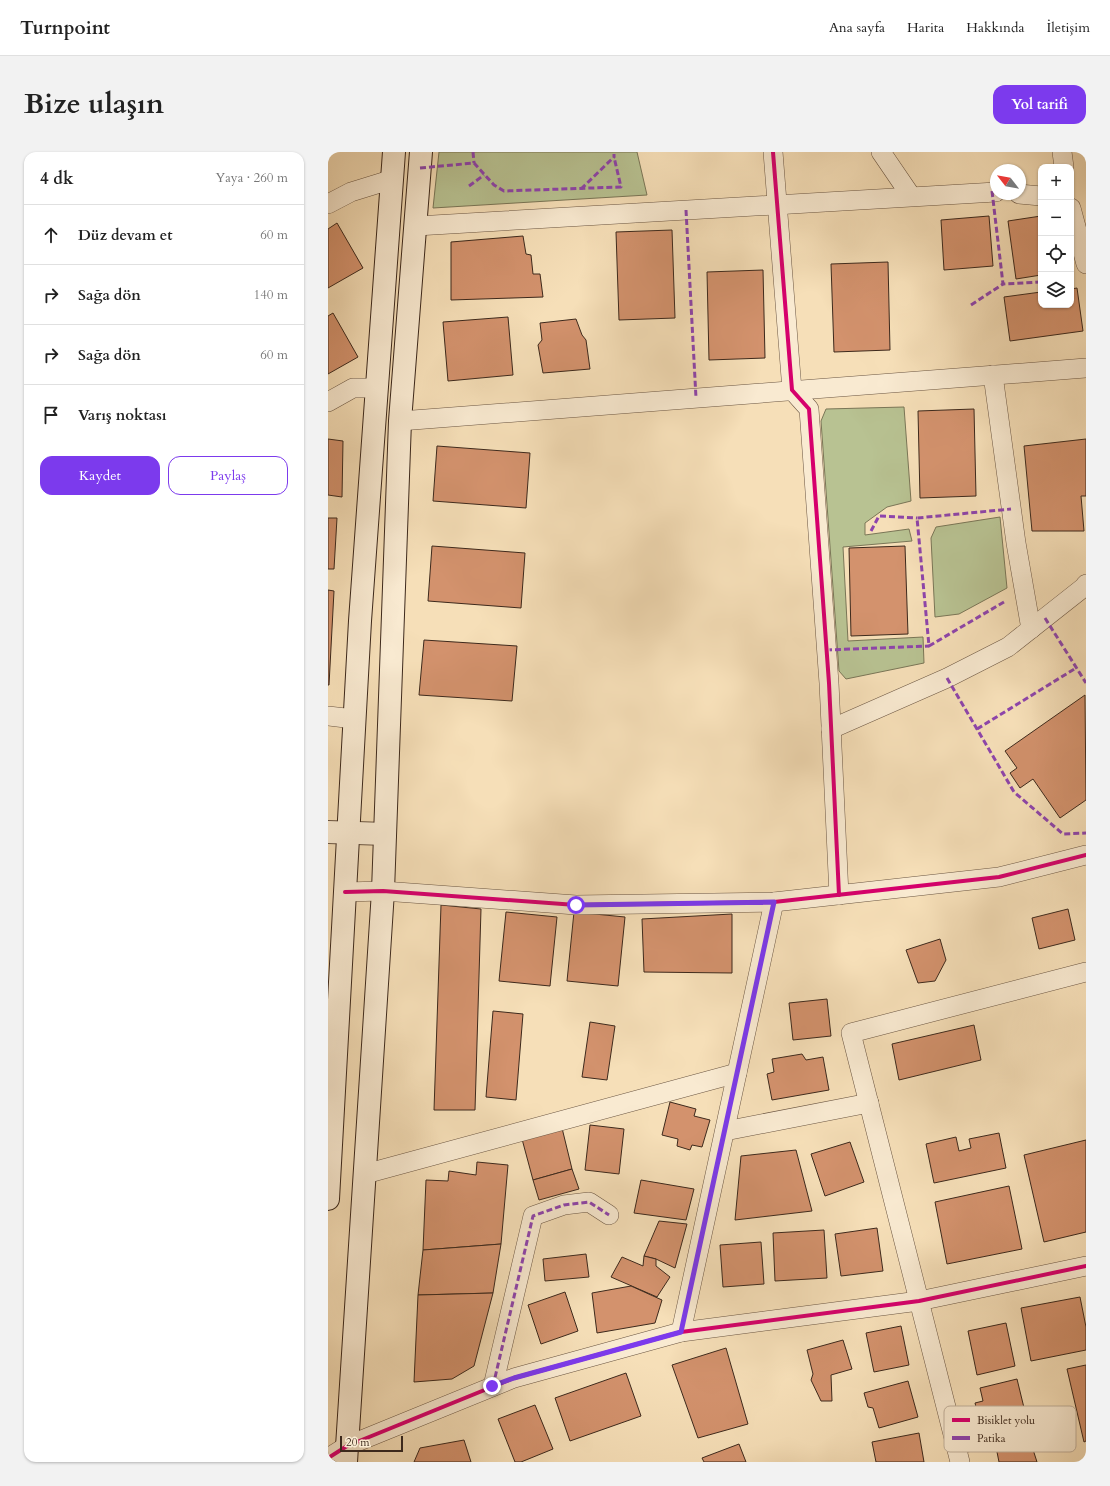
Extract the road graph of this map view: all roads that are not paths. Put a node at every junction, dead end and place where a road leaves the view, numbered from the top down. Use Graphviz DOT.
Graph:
graph roads {
  1 [pos="394,152"];
  2 [pos="422,152"];
  3 [pos="773,152"];
  4 [pos="881,152"];
  5 [pos="1062,152"];
  6 [pos="1064,164"];
  7 [pos="393,179"];
  8 [pos="990,192"];
  9 [pos="1026,195"];
  10 [pos="911,196"];
  11 [pos="1038,196"];
  12 [pos="328,204"];
  13 [pos="777,204"];
  14 [pos="1074,219"];
  15 [pos="416,226"];
  16 [pos="1086,264"];
  17 [pos="1086,368"];
  18 [pos="993,375"];
  19 [pos="377,388"];
  20 [pos="792,390"];
  21 [pos="328,402"];
  22 [pos="400,420"];
  23 [pos="1086,584"];
  24 [pos="1031,629"];
  25 [pos="328,716"];
  26 [pos="354,719"];
  27 [pos="831,729"];
  28 [pos="338,832"];
  29 [pos="385,834"];
  30 [pos="1086,855"];
  31 [pos="383,891"];
  32 [pos="345,892"];
  33 [pos="839,895"];
  34 [pos="774,902"];
  35 [pos="1086,972"];
  36 [pos="737,1073"];
  37 [pos="869,1103"];
  38 [pos="725,1131"];
  39 [pos="365,1174"];
  40 [pos="328,1199"];
  41 [pos="609,1215"];
  42 [pos="1086,1266"];
  43 [pos="919,1301"];
  44 [pos="681,1332"];
  45 [pos="492,1386"];
  46 [pos="946,1406"];
  47 [pos="347,1454"];
  48 [pos="328,1458"];
  1 -- 7 [label="main road"];
  2 -- 15 [label="main road"];
  3 -- 13 [label="street"];
  4 -- 10 [label="street"];
  5 -- 6 [label="street"];
  7 -- 12 [label="street"];
  7 -- 19 [label="main road"];
  8 -- 10 [label="street"];
  9 -- 11 [label="street"];
  10 -- 13 [label="street"];
  13 -- 15 [label="street"];
  13 -- 20 [label="street"];
  14 -- 16 [label="street"];
  15 -- 22 [label="main road"];
  17 -- 18 [label="street"];
  18 -- 20 [label="street"];
  18 -- 24 [label="street"];
  19 -- 21 [label="street"];
  19 -- 26 [label="main road"];
  20 -- 22 [label="street"];
  20 -- 27 [label="street"];
  22 -- 29 [label="main road"];
  23 -- 24 [label="street"];
  24 -- 27 [label="street"];
  25 -- 26 [label="street"];
  26 -- 28 [label="main road"];
  27 -- 33 [label="street"];
  28 -- 29 [label="main road"];
  28 -- 32 [label="main road"];
  29 -- 31 [label="main road"];
  30 -- 33 [label="street"];
  31 -- 32 [label="street"];
  31 -- 34 [label="street"];
  31 -- 39 [label="main road"];
  32 -- 40 [label="main road"];
  33 -- 34 [label="street"];
  34 -- 36 [label="street"];
  35 -- 37 [label="street"];
  36 -- 38 [label="street"];
  36 -- 39 [label="street"];
  37 -- 38 [label="street"];
  37 -- 43 [label="street"];
  38 -- 44 [label="street"];
  39 -- 47 [label="main road"];
  41 -- 45 [label="street"];
  42 -- 43 [label="street"];
  43 -- 44 [label="street"];
  43 -- 46 [label="street"];
  44 -- 45 [label="street"];
  45 -- 47 [label="street"];
  47 -- 48 [label="street"];
}
